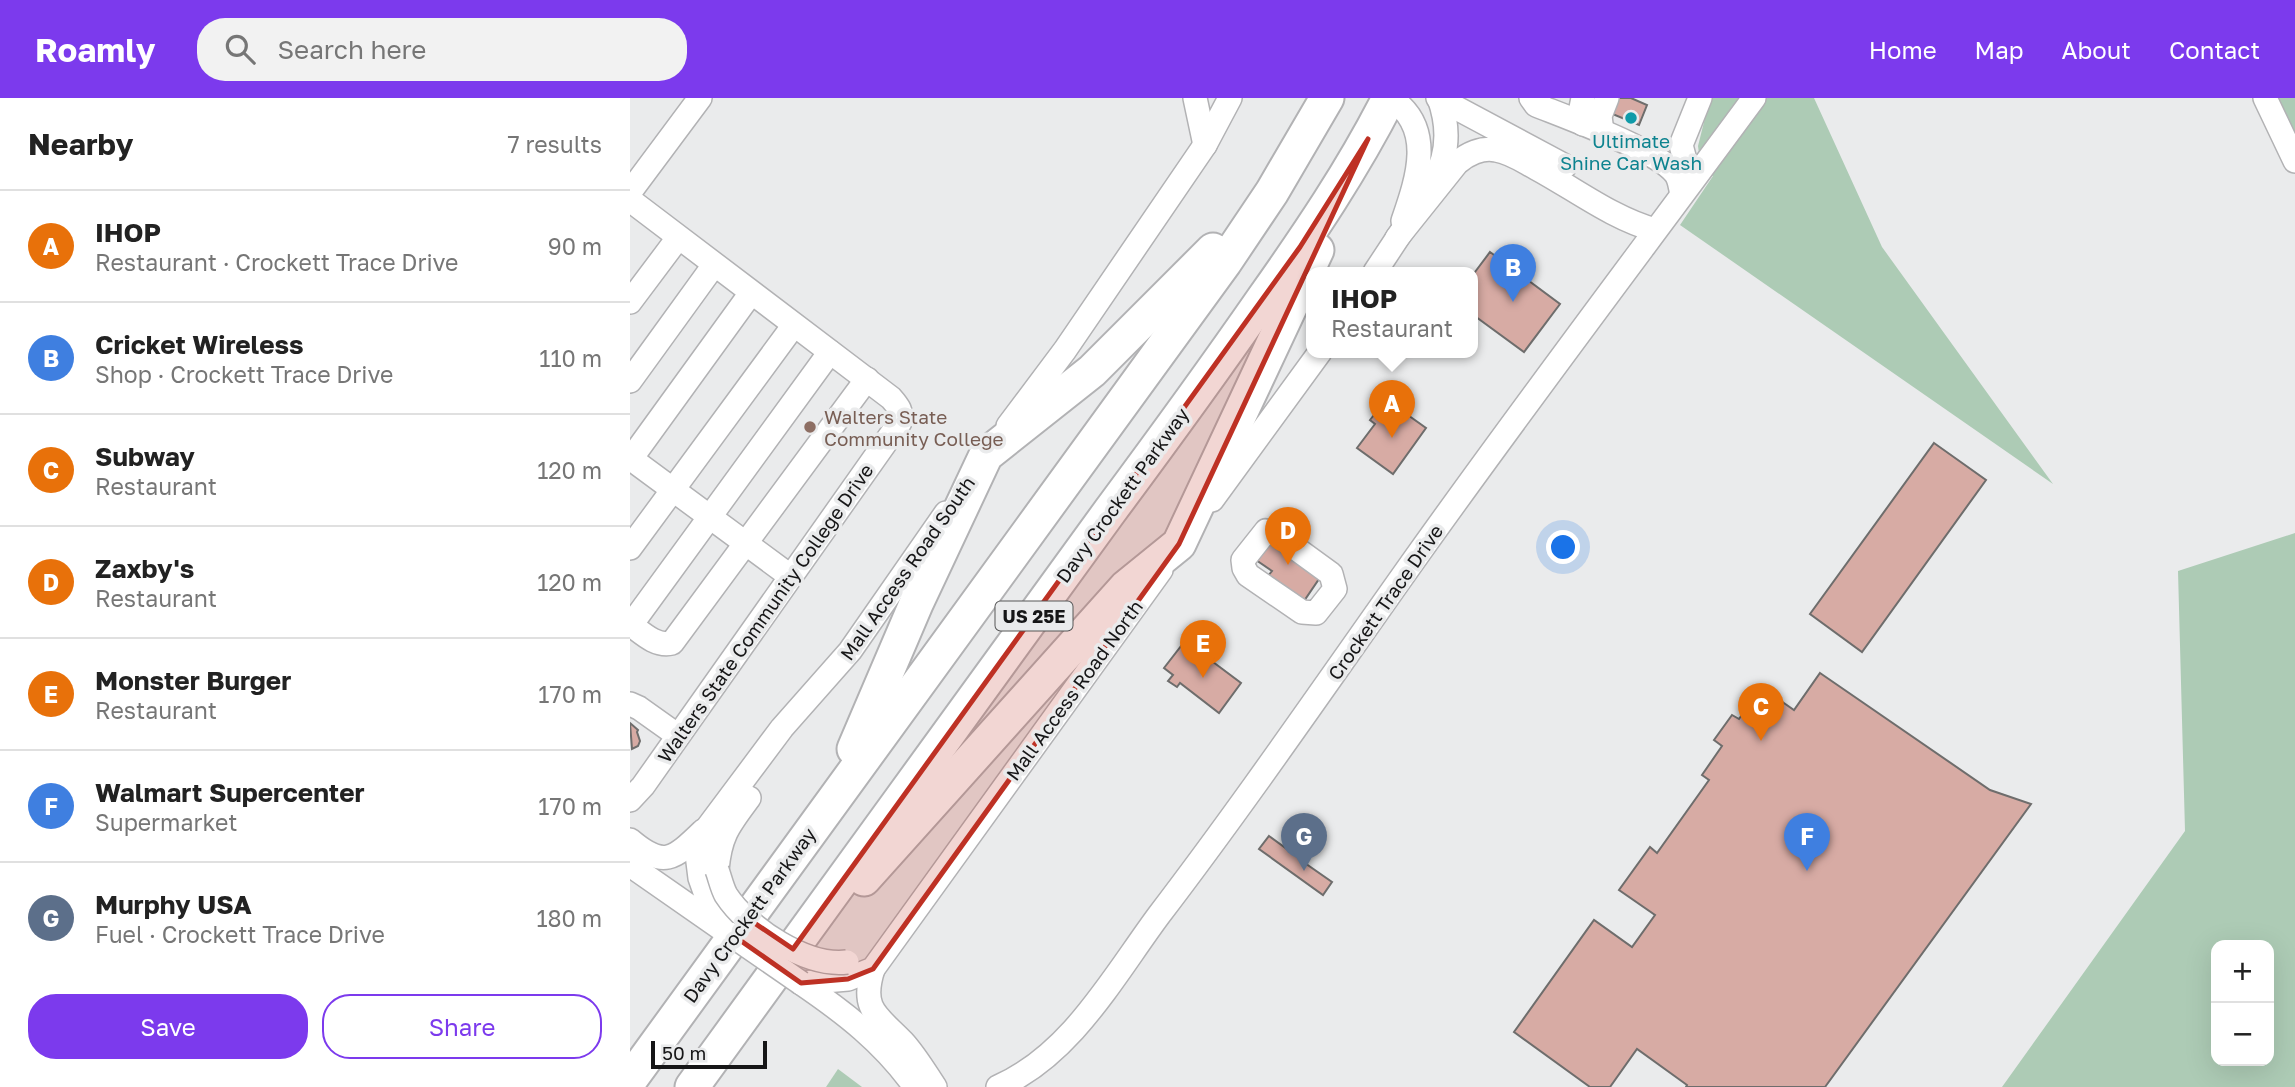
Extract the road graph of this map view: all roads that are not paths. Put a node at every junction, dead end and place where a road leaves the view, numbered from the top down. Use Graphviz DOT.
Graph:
graph roads {
  1 [pos="700,98"];
  2 [pos="1195,98"];
  3 [pos="1230,98"];
  4 [pos="1242,98"];
  5 [pos="1389,98"];
  6 [pos="1438,98"];
  7 [pos="1531,98"];
  8 [pos="1583,98"];
  9 [pos="1596,98"];
  10 [pos="1607,98"];
  11 [pos="1754,98"];
  12 [pos="2265,98"];
  13 [pos="1696,102"];
  14 [pos="1323,106"];
  15 [pos="1592,128"];
  16 [pos="1368,139"];
  17 [pos="1205,145"];
  18 [pos="2295,161"];
  19 [pos="1687,187"];
  20 [pos="630,192"];
  21 [pos="1272,192"];
  22 [pos="630,200"];
  23 [pos="1655,230"];
  24 [pos="678,237"];
  25 [pos="1397,237"];
  26 [pos="714,265"];
  27 [pos="1308,267"];
  28 [pos="1378,267"];
  29 [pos="1306,272"];
  30 [pos="751,293"];
  31 [pos="630,303"];
  32 [pos="794,325"];
  33 [pos="830,352"];
  34 [pos="1316,358"];
  35 [pos="867,379"];
  36 [pos="630,381"];
  37 [pos="986,455"];
  38 [pos="630,459"];
  39 [pos="672,490"];
  40 [pos="710,517"];
  41 [pos="747,544"];
  42 [pos="1179,544"];
  43 [pos="630,548"];
  44 [pos="790,576"];
  45 [pos="631,624"];
  46 [pos="850,651"];
  47 [pos="630,705"];
  48 [pos="677,735"];
  49 [pos="634,787"];
  50 [pos="830,804"];
  51 [pos="630,815"];
  52 [pos="708,827"];
  53 [pos="630,840"];
  54 [pos="630,865"];
  55 [pos="708,874"];
  56 [pos="904,924"];
  57 [pos="810,927"];
  58 [pos="730,934"];
  59 [pos="873,969"];
  60 [pos="848,971"];
  61 [pos="801,983"];
  62 [pos="630,1080"];
  63 [pos="692,1087"];
  64 [pos="915,1087"];
  65 [pos="935,1087"];
  66 [pos="998,1087"];
  1 -- 20 [label="street"];
  2 -- 17 [label="street"];
  3 -- 17 [label="street, Mall Access Road South"];
  4 -- 17 [label="street"];
  5 -- 16 [label="highway, Davy Crockett Parkway / US 25E"];
  5 -- 25 [label="street"];
  6 -- 23 [label="street"];
  6 -- 25 [label="street"];
  7 -- 15 [label="street"];
  8 -- 15 [label="street"];
  9 -- 15 [label="street"];
  10 -- 15 [label="street"];
  11 -- 19 [label="street, Crockett Trace Drive"];
  12 -- 18 [label="street"];
  13 -- 19 [label="street"];
  14 -- 21 [label="highway, Davy Crockett Parkway / US 25E"];
  15 -- 19 [label="street"];
  16 -- 27 [label="highway"];
  16 -- 57 [label="highway, Davy Crockett Parkway / US 25E"];
  17 -- 37 [label="street, Mall Access Road South"];
  19 -- 23 [label="street, Crockett Trace Drive"];
  21 -- 37 [label="highway"];
  21 -- 50 [label="highway, Davy Crockett Parkway / US 25E"];
  22 -- 24 [label="street, Walters State Community College Drive"];
  23 -- 25 [label="street"];
  23 -- 66 [label="street, Crockett Trace Drive"];
  24 -- 26 [label="street, Walters State Community College Drive"];
  24 -- 31 [label="street"];
  25 -- 28 [label="street"];
  26 -- 30 [label="street, Walters State Community College Drive"];
  26 -- 36 [label="street"];
  29 -- 42 [label="highway"];
  30 -- 32 [label="street, Walters State Community College Drive"];
  30 -- 38 [label="street"];
  32 -- 33 [label="street, Walters State Community College Drive"];
  32 -- 39 [label="street"];
  33 -- 35 [label="street, Walters State Community College Drive"];
  33 -- 40 [label="street"];
  34 -- 42 [label="street, Mall Access Road North"];
  35 -- 41 [label="street"];
  35 -- 44 [label="street, Walters State Community College Drive"];
  37 -- 46 [label="street, Mall Access Road South"];
  37 -- 50 [label="highway"];
  38 -- 39 [label="street"];
  39 -- 40 [label="street"];
  39 -- 43 [label="street"];
  40 -- 41 [label="street"];
  40 -- 45 [label="street"];
  41 -- 44 [label="street"];
  41 -- 45 [label="street"];
  42 -- 56 [label="street, Mall Access Road North"];
  42 -- 57 [label="highway"];
  44 -- 48 [label="street, Walters State Community College Drive"];
  46 -- 52 [label="street, Mall Access Road South"];
  46 -- 55 [label="street"];
  47 -- 48 [label="street"];
  48 -- 49 [label="street, Walters State Community College Drive"];
  49 -- 51 [label="street, Walters State Community College Drive"];
  50 -- 62 [label="highway, Davy Crockett Parkway / US 25E"];
  52 -- 53 [label="street"];
  52 -- 55 [label="street, Mall Access Road South"];
  54 -- 58 [label="street"];
  55 -- 58 [label="street, Mall Access Road South"];
  55 -- 60 [label="street, bridge"];
  56 -- 59 [label="street, Mall Access Road North"];
  56 -- 60 [label="street"];
  57 -- 63 [label="highway, Davy Crockett Parkway / US 25E"];
  58 -- 61 [label="street, bridge"];
  59 -- 60 [label="street"];
  59 -- 65 [label="street"];
  60 -- 61 [label="street"];
  61 -- 64 [label="street"];
}
